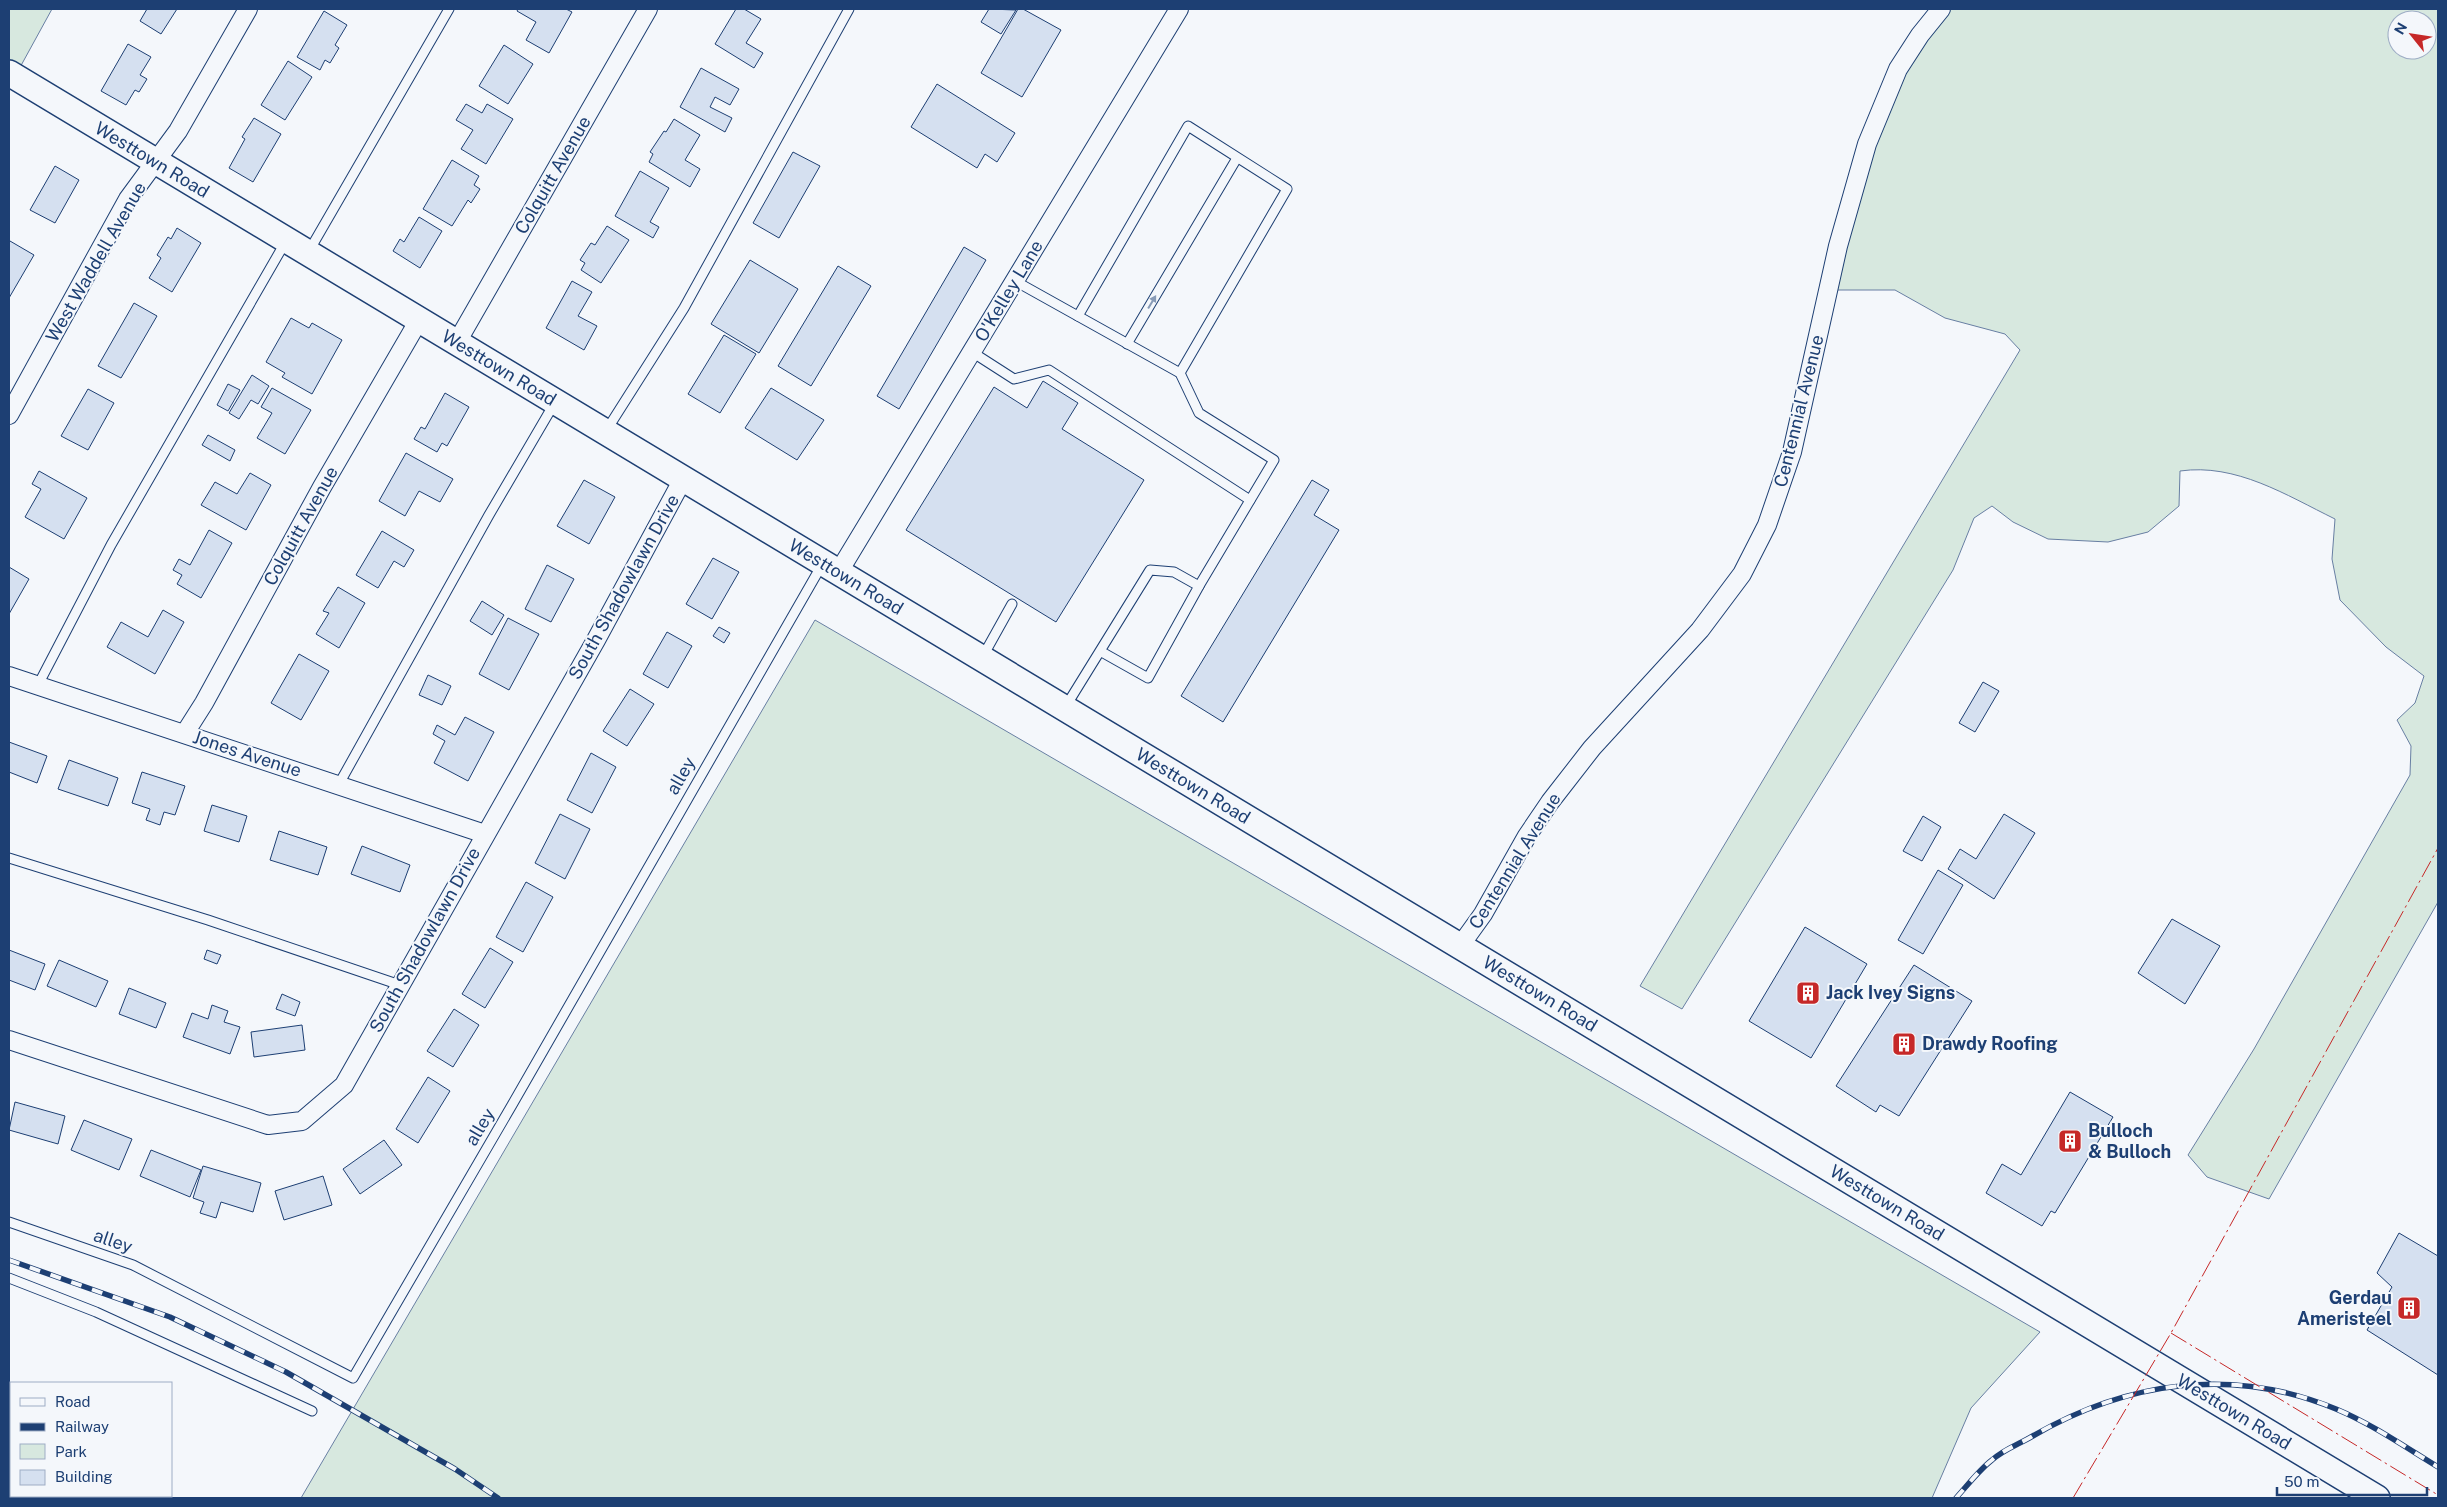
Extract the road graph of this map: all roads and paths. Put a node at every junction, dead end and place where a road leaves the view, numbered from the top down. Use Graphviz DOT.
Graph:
graph roads {
  1 [pos="248,9"];
  2 [pos="449,9"];
  3 [pos="648,9"];
  4 [pos="850,9"];
  5 [pos="1179,9"];
  6 [pos="1941,9"];
  7 [pos="10,78"];
  8 [pos="1237,158"];
  9 [pos="157,163"];
  10 [pos="286,241"];
  11 [pos="308,254"];
  12 [pos="1015,281"];
  13 [pos="1078,316"];
  14 [pos="419,320"];
  15 [pos="457,342"];
  16 [pos="1127,344"];
  17 [pos="972,352"];
  18 [pos="1180,374"];
  19 [pos="555,402"];
  20 [pos="9,414"];
  21 [pos="606,432"];
  22 [pos="683,479"];
  23 [pos="1250,500"];
  24 [pos="831,568"];
  25 [pos="1199,586"];
  26 [pos="1012,604"];
  27 [pos="1100,651"];
  28 [pos="982,659"];
  29 [pos="9,676"];
  30 [pos="38,685"];
  31 [pos="1064,708"];
  32 [pos="185,734"];
  33 [pos="339,784"];
  34 [pos="486,834"];
  35 [pos="9,858"];
  36 [pos="1460,946"];
  37 [pos="400,985"];
  38 [pos="9,1040"];
  39 [pos="9,1222"];
  40 [pos="9,1278"];
  41 [pos="312,1411"];
  42 [pos="2377,1498"];
  1 -- 9 [label="street, West Waddell Avenue"];
  2 -- 11 [label="lane"];
  3 -- 15 [label="street, Colquitt Avenue"];
  4 -- 21 [label="lane"];
  5 -- 12 [label="street, O'Kelley Lane"];
  6 -- 36 [label="street, Centennial Avenue"];
  7 -- 9 [label="street, Westtown Road"];
  8 -- 13 [label="lane"];
  16 -- 8 [label="lane, one-way"];
  8 -- 18 [label="lane"];
  9 -- 10 [label="street, Westtown Road"];
  9 -- 20 [label="street, West Waddell Avenue"];
  10 -- 11 [label="street, Westtown Road"];
  10 -- 30 [label="lane"];
  11 -- 14 [label="street, Westtown Road"];
  12 -- 13 [label="lane"];
  12 -- 17 [label="street, O'Kelley Lane"];
  13 -- 16 [label="lane"];
  14 -- 15 [label="street, Westtown Road"];
  14 -- 32 [label="street, Colquitt Avenue"];
  15 -- 19 [label="street, Westtown Road"];
  16 -- 18 [label="lane"];
  17 -- 23 [label="lane"];
  17 -- 24 [label="street, O'Kelley Lane"];
  18 -- 23 [label="lane"];
  19 -- 21 [label="street, Westtown Road"];
  19 -- 33 [label="lane"];
  21 -- 22 [label="street, Westtown Road"];
  22 -- 24 [label="street, Westtown Road"];
  22 -- 34 [label="street, South Shadowlawn Drive"];
  23 -- 25 [label="lane"];
  24 -- 28 [label="street, Westtown Road"];
  24 -- 39 [label="lane, alley"];
  25 -- 27 [label="lane"];
  25 -- 27 [label="lane"];
  26 -- 28 [label="lane"];
  27 -- 31 [label="lane"];
  28 -- 31 [label="street, Westtown Road"];
  29 -- 30 [label="street, Jones Avenue"];
  30 -- 32 [label="street, Jones Avenue"];
  31 -- 36 [label="street, Westtown Road"];
  32 -- 33 [label="street, Jones Avenue"];
  33 -- 34 [label="street, Jones Avenue"];
  34 -- 37 [label="street, South Shadowlawn Drive"];
  35 -- 37 [label="lane"];
  36 -- 42 [label="street, Westtown Road"];
  37 -- 38 [label="street, South Shadowlawn Drive"];
  40 -- 41 [label="lane"];
}
